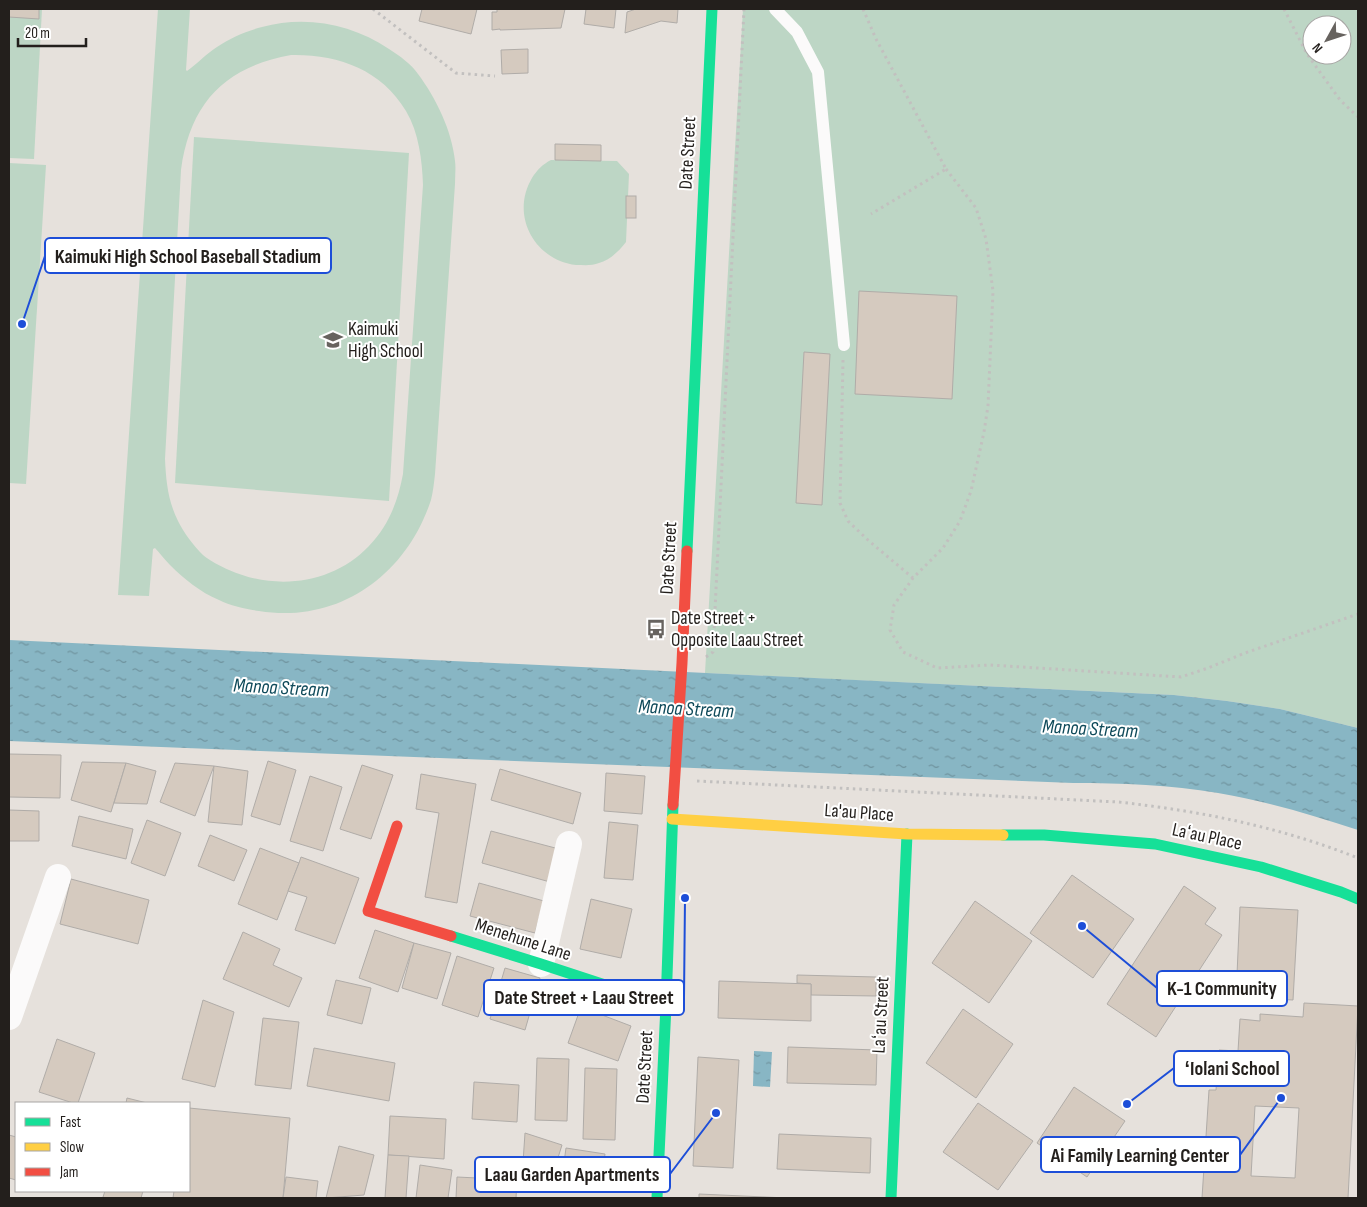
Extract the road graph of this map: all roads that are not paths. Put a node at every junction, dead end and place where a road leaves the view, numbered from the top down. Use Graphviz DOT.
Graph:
graph roads {
  1 [pos="712,9"];
  2 [pos="775,9"];
  3 [pos="844,344"];
  4 [pos="672,819"];
  5 [pos="397,826"];
  6 [pos="907,834"];
  7 [pos="1044,835"];
  8 [pos="569,844"];
  9 [pos="58,877"];
  10 [pos="1358,900"];
  11 [pos="540,964"];
  12 [pos="666,1005"];
  13 [pos="9,1017"];
  14 [pos="657,1198"];
  15 [pos="891,1198"];
  1 -- 4 [label="street, Date Street"];
  2 -- 3 [label="lane"];
  4 -- 6 [label="street, La'au Place"];
  4 -- 12 [label="street, Date Street"];
  5 -- 11 [label="street, Menehune Lane"];
  6 -- 7 [label="street, La'au Place"];
  6 -- 15 [label="street, Laʻau Street"];
  7 -- 10 [label="street, Laʻau Place"];
  8 -- 11 [label="street"];
  9 -- 13 [label="street"];
  11 -- 12 [label="street, Menehune Lane"];
  12 -- 14 [label="street, Date Street"];
}
